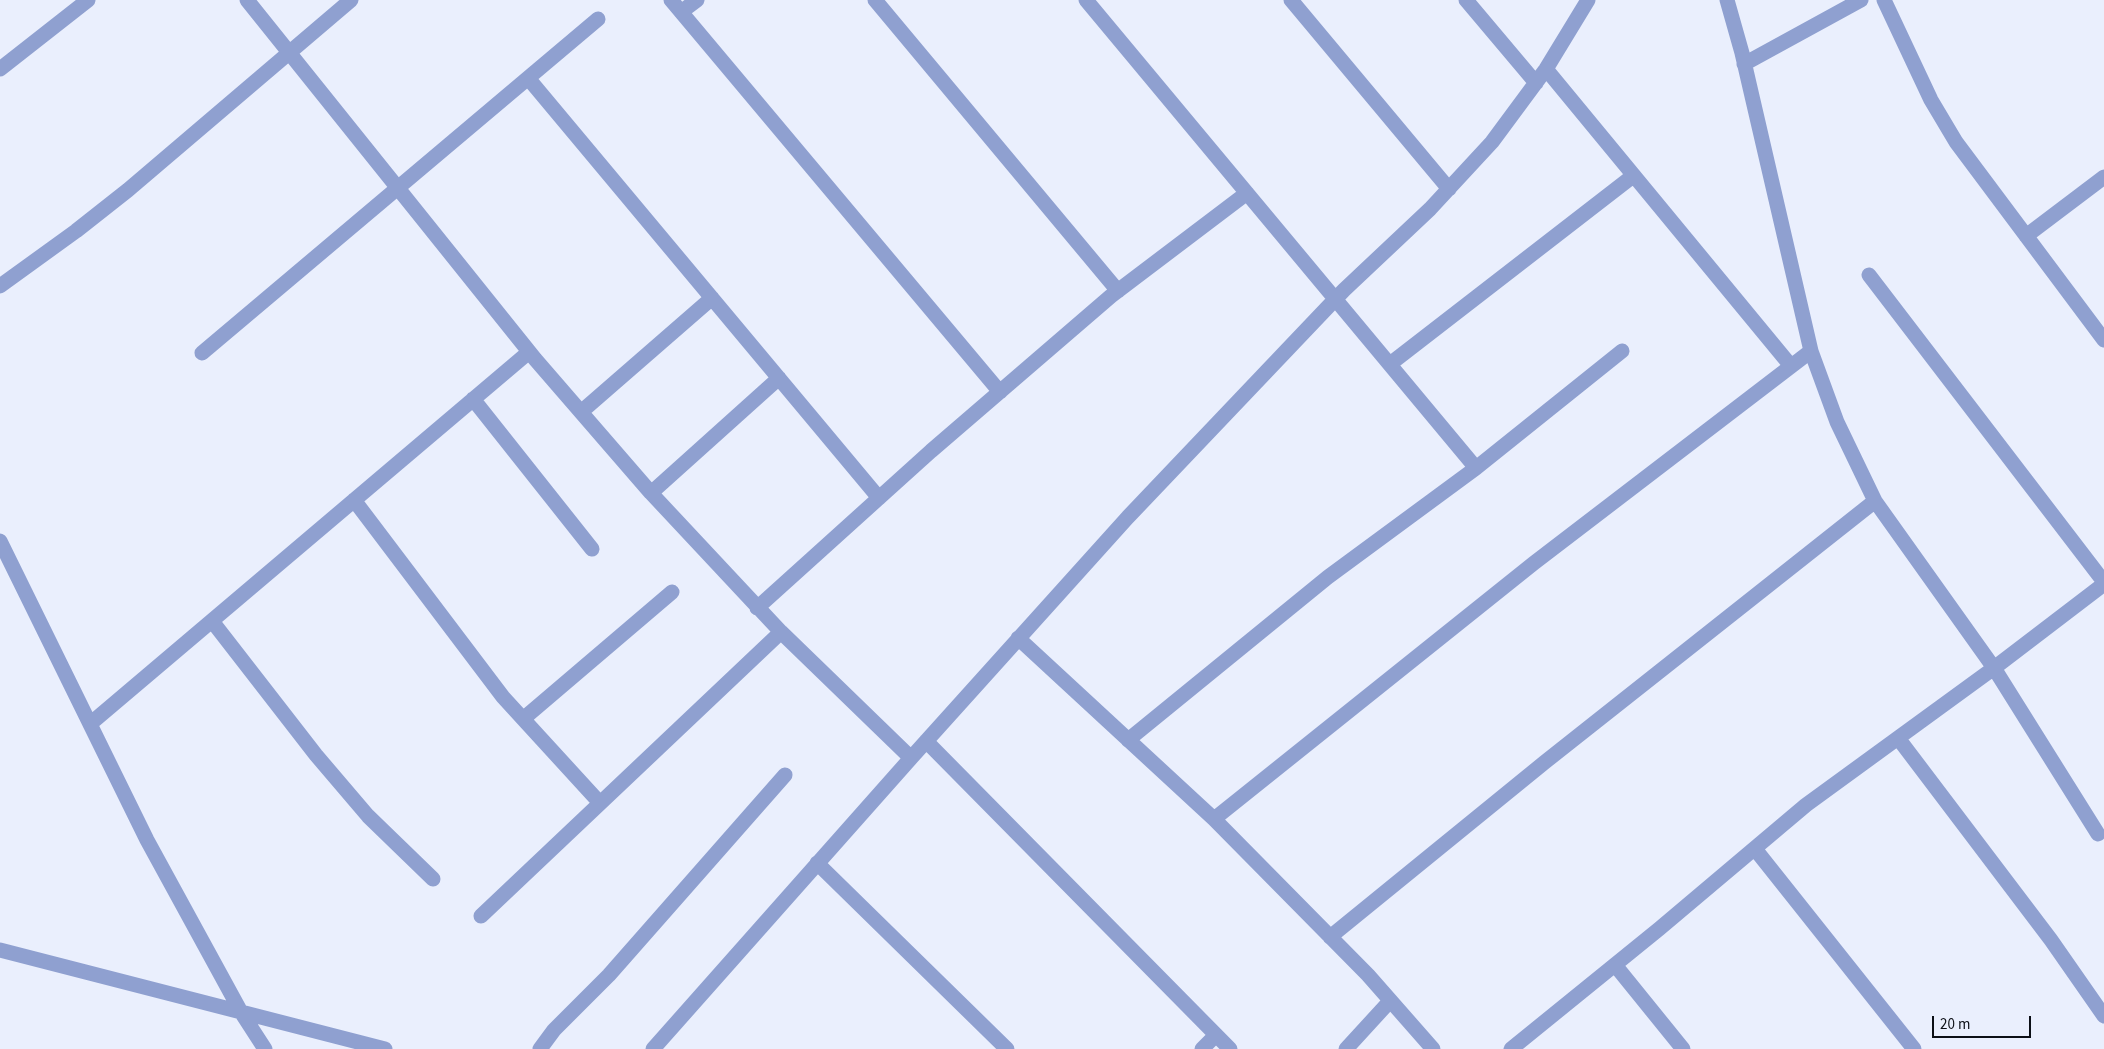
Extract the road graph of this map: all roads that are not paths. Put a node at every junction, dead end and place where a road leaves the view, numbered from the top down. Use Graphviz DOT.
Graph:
graph roads {
  1 [pos="88,0"];
  2 [pos="247,0"];
  3 [pos="351,0"];
  4 [pos="671,0"];
  5 [pos="697,0"];
  6 [pos="875,0"];
  7 [pos="1086,0"];
  8 [pos="1291,0"];
  9 [pos="1466,0"];
  10 [pos="1588,0"];
  11 [pos="1727,0"];
  12 [pos="1861,0"];
  13 [pos="1884,0"];
  14 [pos="681,12"];
  15 [pos="598,19"];
  16 [pos="289,52"];
  17 [pos="1744,64"];
  18 [pos="0,69"];
  19 [pos="1546,69"];
  20 [pos="528,78"];
  21 [pos="1536,83"];
  22 [pos="1633,176"];
  23 [pos="2104,177"];
  24 [pos="397,189"];
  25 [pos="1448,189"];
  26 [pos="1247,192"];
  27 [pos="2026,236"];
  28 [pos="1869,275"];
  29 [pos="0,286"];
  30 [pos="1118,291"];
  31 [pos="712,298"];
  32 [pos="1336,298"];
  33 [pos="2104,340"];
  34 [pos="1622,351"];
  35 [pos="1811,351"];
  36 [pos="529,352"];
  37 [pos="202,353"];
  38 [pos="1390,364"];
  39 [pos="1791,366"];
  40 [pos="779,378"];
  41 [pos="1000,392"];
  42 [pos="473,399"];
  43 [pos="581,412"];
  44 [pos="1476,468"];
  45 [pos="652,493"];
  46 [pos="879,498"];
  47 [pos="354,500"];
  48 [pos="1875,501"];
  49 [pos="0,541"];
  50 [pos="592,549"];
  51 [pos="2104,584"];
  52 [pos="672,592"];
  53 [pos="757,608"];
  54 [pos="212,621"];
  55 [pos="781,632"];
  56 [pos="1018,638"];
  57 [pos="1994,668"];
  58 [pos="523,719"];
  59 [pos="90,724"];
  60 [pos="1898,738"];
  61 [pos="1128,740"];
  62 [pos="926,741"];
  63 [pos="911,758"];
  64 [pos="785,775"];
  65 [pos="600,803"];
  66 [pos="1214,819"];
  67 [pos="2098,834"];
  68 [pos="1755,849"];
  69 [pos="817,863"];
  70 [pos="433,879"];
  71 [pos="481,916"];
  72 [pos="1330,937"];
  73 [pos="0,950"];
  74 [pos="1615,965"];
  75 [pos="1390,1001"];
  76 [pos="241,1012"];
  77 [pos="2104,1016"];
  78 [pos="1216,1035"];
  79 [pos="265,1049"];
  80 [pos="385,1049"];
  81 [pos="540,1049"];
  82 [pos="653,1049"];
  83 [pos="1006,1049"];
  84 [pos="1202,1049"];
  85 [pos="1230,1049"];
  86 [pos="1346,1049"];
  87 [pos="1433,1049"];
  88 [pos="1512,1049"];
  89 [pos="1683,1049"];
  90 [pos="1914,1049"];
  1 -- 18 [label="street"];
  2 -- 16 [label="street"];
  3 -- 16 [label="street"];
  4 -- 14 [label="street"];
  5 -- 14 [label="street"];
  6 -- 30 [label="street"];
  7 -- 26 [label="street"];
  8 -- 25 [label="street"];
  9 -- 21 [label="street"];
  10 -- 19 [label="street"];
  11 -- 17 [label="street"];
  12 -- 17 [label="street"];
  13 -- 27 [label="street"];
  14 -- 41 [label="street"];
  15 -- 20 [label="street"];
  16 -- 24 [label="street"];
  16 -- 29 [label="street"];
  17 -- 35 [label="street"];
  19 -- 21 [label="street"];
  19 -- 22 [label="street"];
  20 -- 24 [label="street"];
  20 -- 31 [label="street"];
  21 -- 25 [label="street"];
  22 -- 38 [label="street"];
  22 -- 39 [label="street"];
  23 -- 27 [label="street"];
  24 -- 36 [label="street"];
  24 -- 37 [label="street"];
  25 -- 32 [label="street"];
  26 -- 30 [label="street"];
  26 -- 32 [label="street"];
  27 -- 33 [label="street"];
  28 -- 51 [label="street"];
  30 -- 41 [label="street"];
  31 -- 40 [label="street"];
  31 -- 43 [label="street"];
  32 -- 38 [label="street"];
  32 -- 56 [label="street"];
  34 -- 44 [label="street"];
  35 -- 39 [label="street"];
  35 -- 48 [label="street"];
  36 -- 42 [label="street"];
  36 -- 43 [label="street"];
  38 -- 44 [label="street"];
  39 -- 66 [label="street"];
  40 -- 45 [label="street"];
  40 -- 46 [label="street"];
  41 -- 46 [label="street"];
  42 -- 47 [label="street"];
  42 -- 50 [label="street"];
  43 -- 45 [label="street"];
  44 -- 61 [label="street"];
  45 -- 53 [label="street"];
  46 -- 53 [label="street"];
  47 -- 54 [label="street"];
  47 -- 58 [label="street"];
  48 -- 57 [label="street"];
  48 -- 72 [label="street"];
  49 -- 59 [label="street"];
  51 -- 57 [label="street"];
  52 -- 58 [label="street"];
  53 -- 55 [label="street"];
  54 -- 59 [label="street"];
  54 -- 70 [label="street"];
  55 -- 63 [label="street"];
  55 -- 65 [label="street"];
  56 -- 61 [label="street"];
  56 -- 62 [label="street"];
  57 -- 60 [label="street"];
  57 -- 67 [label="street"];
  58 -- 65 [label="street"];
  59 -- 76 [label="street"];
  60 -- 68 [label="street"];
  60 -- 77 [label="street"];
  61 -- 66 [label="street"];
  62 -- 63 [label="street"];
  62 -- 78 [label="street"];
  63 -- 69 [label="street"];
  64 -- 81 [label="street"];
  65 -- 71 [label="street"];
  66 -- 72 [label="street"];
  68 -- 74 [label="street"];
  68 -- 90 [label="street"];
  69 -- 82 [label="street"];
  69 -- 83 [label="street"];
  72 -- 75 [label="street"];
  73 -- 76 [label="street"];
  74 -- 88 [label="street"];
  74 -- 89 [label="street"];
  75 -- 86 [label="street"];
  75 -- 87 [label="street"];
  76 -- 79 [label="street"];
  76 -- 80 [label="street"];
  78 -- 84 [label="street"];
  78 -- 85 [label="street"];
}
